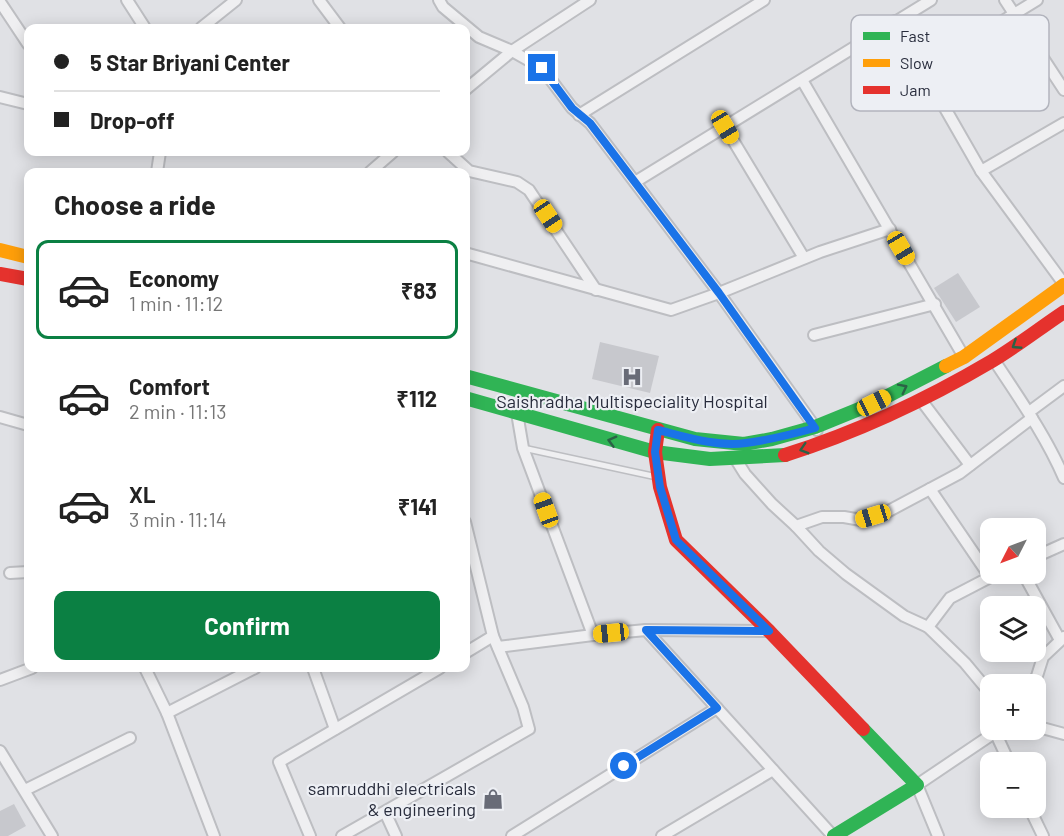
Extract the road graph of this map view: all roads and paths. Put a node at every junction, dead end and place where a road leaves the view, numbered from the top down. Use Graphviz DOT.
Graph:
graph roads {
  1 [pos="127,0"];
  2 [pos="319,0"];
  3 [pos="439,0"];
  4 [pos="590,0"];
  5 [pos="764,0"];
  6 [pos="931,0"];
  7 [pos="1005,0"];
  8 [pos="1037,0"];
  9 [pos="0,2"];
  10 [pos="231,2"];
  11 [pos="1014,14"];
  12 [pos="906,15"];
  13 [pos="142,24"];
  14 [pos="206,24"];
  15 [pos="337,24"];
  16 [pos="463,24"];
  17 [pos="470,30"];
  18 [pos="24,38"];
  19 [pos="851,49"];
  20 [pos="512,51"];
  21 [pos="1049,67"];
  22 [pos="802,80"];
  23 [pos="470,86"];
  24 [pos="1064,90"];
  25 [pos="0,97"];
  26 [pos="24,103"];
  27 [pos="947,111"];
  28 [pos="579,115"];
  29 [pos="1064,123"];
  30 [pos="725,127"];
  31 [pos="388,156"];
  32 [pos="452,156"];
  33 [pos="375,168"];
  34 [pos="465,168"];
  35 [pos="470,171"];
  36 [pos="981,171"];
  37 [pos="635,182"];
  38 [pos="890,229"];
  39 [pos="0,250"];
  40 [pos="470,254"];
  41 [pos="24,256"];
  42 [pos="804,258"];
  43 [pos="0,274"];
  44 [pos="24,278"];
  45 [pos="1064,285"];
  46 [pos="596,290"];
  47 [pos="719,293"];
  48 [pos="935,304"];
  49 [pos="1064,312"];
  50 [pos="814,335"];
  51 [pos="964,357"];
  52 [pos="994,360"];
  53 [pos="470,377"];
  54 [pos="1064,386"];
  55 [pos="470,399"];
  56 [pos="921,400"];
  57 [pos="517,413"];
  58 [pos="1030,415"];
  59 [pos="0,417"];
  60 [pos="24,424"];
  61 [pos="815,428"];
  62 [pos="658,430"];
  63 [pos="826,442"];
  64 [pos="523,447"];
  65 [pos="655,452"];
  66 [pos="735,458"];
  67 [pos="970,465"];
  68 [pos="658,477"];
  69 [pos="1064,478"];
  70 [pos="930,489"];
  71 [pos="796,526"];
  72 [pos="470,542"];
  73 [pos="1064,544"];
  74 [pos="1046,552"];
  75 [pos="980,556"];
  76 [pos="24,572"];
  77 [pos="10,573"];
  78 [pos="980,582"];
  79 [pos="1030,584"];
  80 [pos="928,627"];
  81 [pos="646,630"];
  82 [pos="769,631"];
  83 [pos="593,635"];
  84 [pos="493,636"];
  85 [pos="1062,639"];
  86 [pos="498,647"];
  87 [pos="470,649"];
  88 [pos="24,671"];
  89 [pos="147,672"];
  90 [pos="247,672"];
  91 [pos="314,672"];
  92 [pos="433,672"];
  93 [pos="1038,674"];
  94 [pos="0,680"];
  95 [pos="980,681"];
  96 [pos="717,708"];
  97 [pos="167,712"];
  98 [pos="335,729"];
  99 [pos="1046,729"];
  100 [pos="1064,734"];
  101 [pos="130,738"];
  102 [pos="984,740"];
  103 [pos="0,751"];
  104 [pos="773,770"];
  105 [pos="917,785"];
  106 [pos="25,790"];
  107 [pos="385,812"];
  108 [pos="1034,818"];
  109 [pos="839,834"];
  110 [pos="52,836"];
  111 [pos="214,836"];
  112 [pos="310,836"];
  113 [pos="342,836"];
  114 [pos="396,836"];
  115 [pos="512,836"];
  116 [pos="662,836"];
  117 [pos="938,836"];
  118 [pos="1043,836"];
  1 -- 13 [label="street"];
  2 -- 15 [label="street"];
  3 -- 16 [label="street"];
  4 -- 20 [label="street"];
  5 -- 28 [label="street"];
  6 -- 12 [label="street"];
  7 -- 11 [label="street"];
  8 -- 11 [label="street"];
  9 -- 18 [label="street"];
  10 -- 14 [label="street"];
  17 -- 20 [label="street"];
  19 -- 22 [label="street"];
  20 -- 23 [label="street"];
  20 -- 28 [label="street"];
  21 -- 24 [label="street"];
  22 -- 30 [label="street"];
  22 -- 38 [label="street"];
  25 -- 26 [label="street"];
  27 -- 36 [label="street"];
  28 -- 37 [label="street"];
  29 -- 36 [label="street"];
  30 -- 37 [label="street"];
  30 -- 42 [label="street"];
  31 -- 33 [label="street"];
  32 -- 34 [label="street"];
  35 -- 46 [label="street"];
  36 -- 45 [label="street"];
  37 -- 47 [label="street"];
  38 -- 42 [label="street"];
  38 -- 48 [label="street"];
  39 -- 41 [label="main road"];
  40 -- 46 [label="street"];
  42 -- 47 [label="street"];
  43 -- 44 [label="main road"];
  45 -- 51 [label="main road"];
  46 -- 47 [label="street"];
  47 -- 61 [label="street"];
  48 -- 50 [label="street"];
  48 -- 51 [label="street"];
  49 -- 52 [label="main road, one-way"];
  61 -- 51 [label="main road, one-way"];
  52 -- 56 [label="main road"];
  52 -- 58 [label="street"];
  53 -- 62 [label="main road"];
  54 -- 58 [label="street"];
  55 -- 57 [label="main road"];
  56 -- 63 [label="main road"];
  56 -- 67 [label="street"];
  57 -- 64 [label="street"];
  65 -- 57 [label="main road, one-way"];
  58 -- 67 [label="street"];
  58 -- 69 [label="street"];
  59 -- 60 [label="street"];
  61 -- 62 [label="main road"];
  61 -- 63 [label="street"];
  62 -- 65 [label="main road"];
  63 -- 66 [label="main road, one-way"];
  64 -- 68 [label="lane"];
  64 -- 83 [label="street"];
  65 -- 66 [label="main road"];
  65 -- 68 [label="main road"];
  66 -- 71 [label="street"];
  67 -- 70 [label="street"];
  68 -- 82 [label="main road"];
  70 -- 71 [label="street"];
  70 -- 75 [label="street"];
  71 -- 80 [label="street"];
  72 -- 84 [label="street"];
  73 -- 74 [label="street"];
  76 -- 77 [label="street"];
  78 -- 80 [label="street"];
  79 -- 85 [label="street"];
  80 -- 95 [label="street"];
  81 -- 82 [label="street"];
  81 -- 83 [label="street"];
  81 -- 96 [label="street"];
  82 -- 105 [label="main road"];
  83 -- 86 [label="street"];
  84 -- 86 [label="street"];
  84 -- 87 [label="street"];
  85 -- 93 [label="street"];
  86 -- 107 [label="street"];
  88 -- 94 [label="street"];
  89 -- 97 [label="street"];
  90 -- 97 [label="street"];
  91 -- 98 [label="street"];
  92 -- 98 [label="street"];
  96 -- 104 [label="street"];
  96 -- 115 [label="street"];
  97 -- 111 [label="street"];
  98 -- 112 [label="street"];
  99 -- 100 [label="street"];
  101 -- 106 [label="street"];
  102 -- 105 [label="street"];
  103 -- 106 [label="street"];
  104 -- 109 [label="street"];
  104 -- 116 [label="street"];
  105 -- 109 [label="main road"];
  105 -- 117 [label="street"];
  106 -- 110 [label="street"];
  107 -- 113 [label="street"];
  107 -- 114 [label="street"];
  108 -- 118 [label="street"];
}
